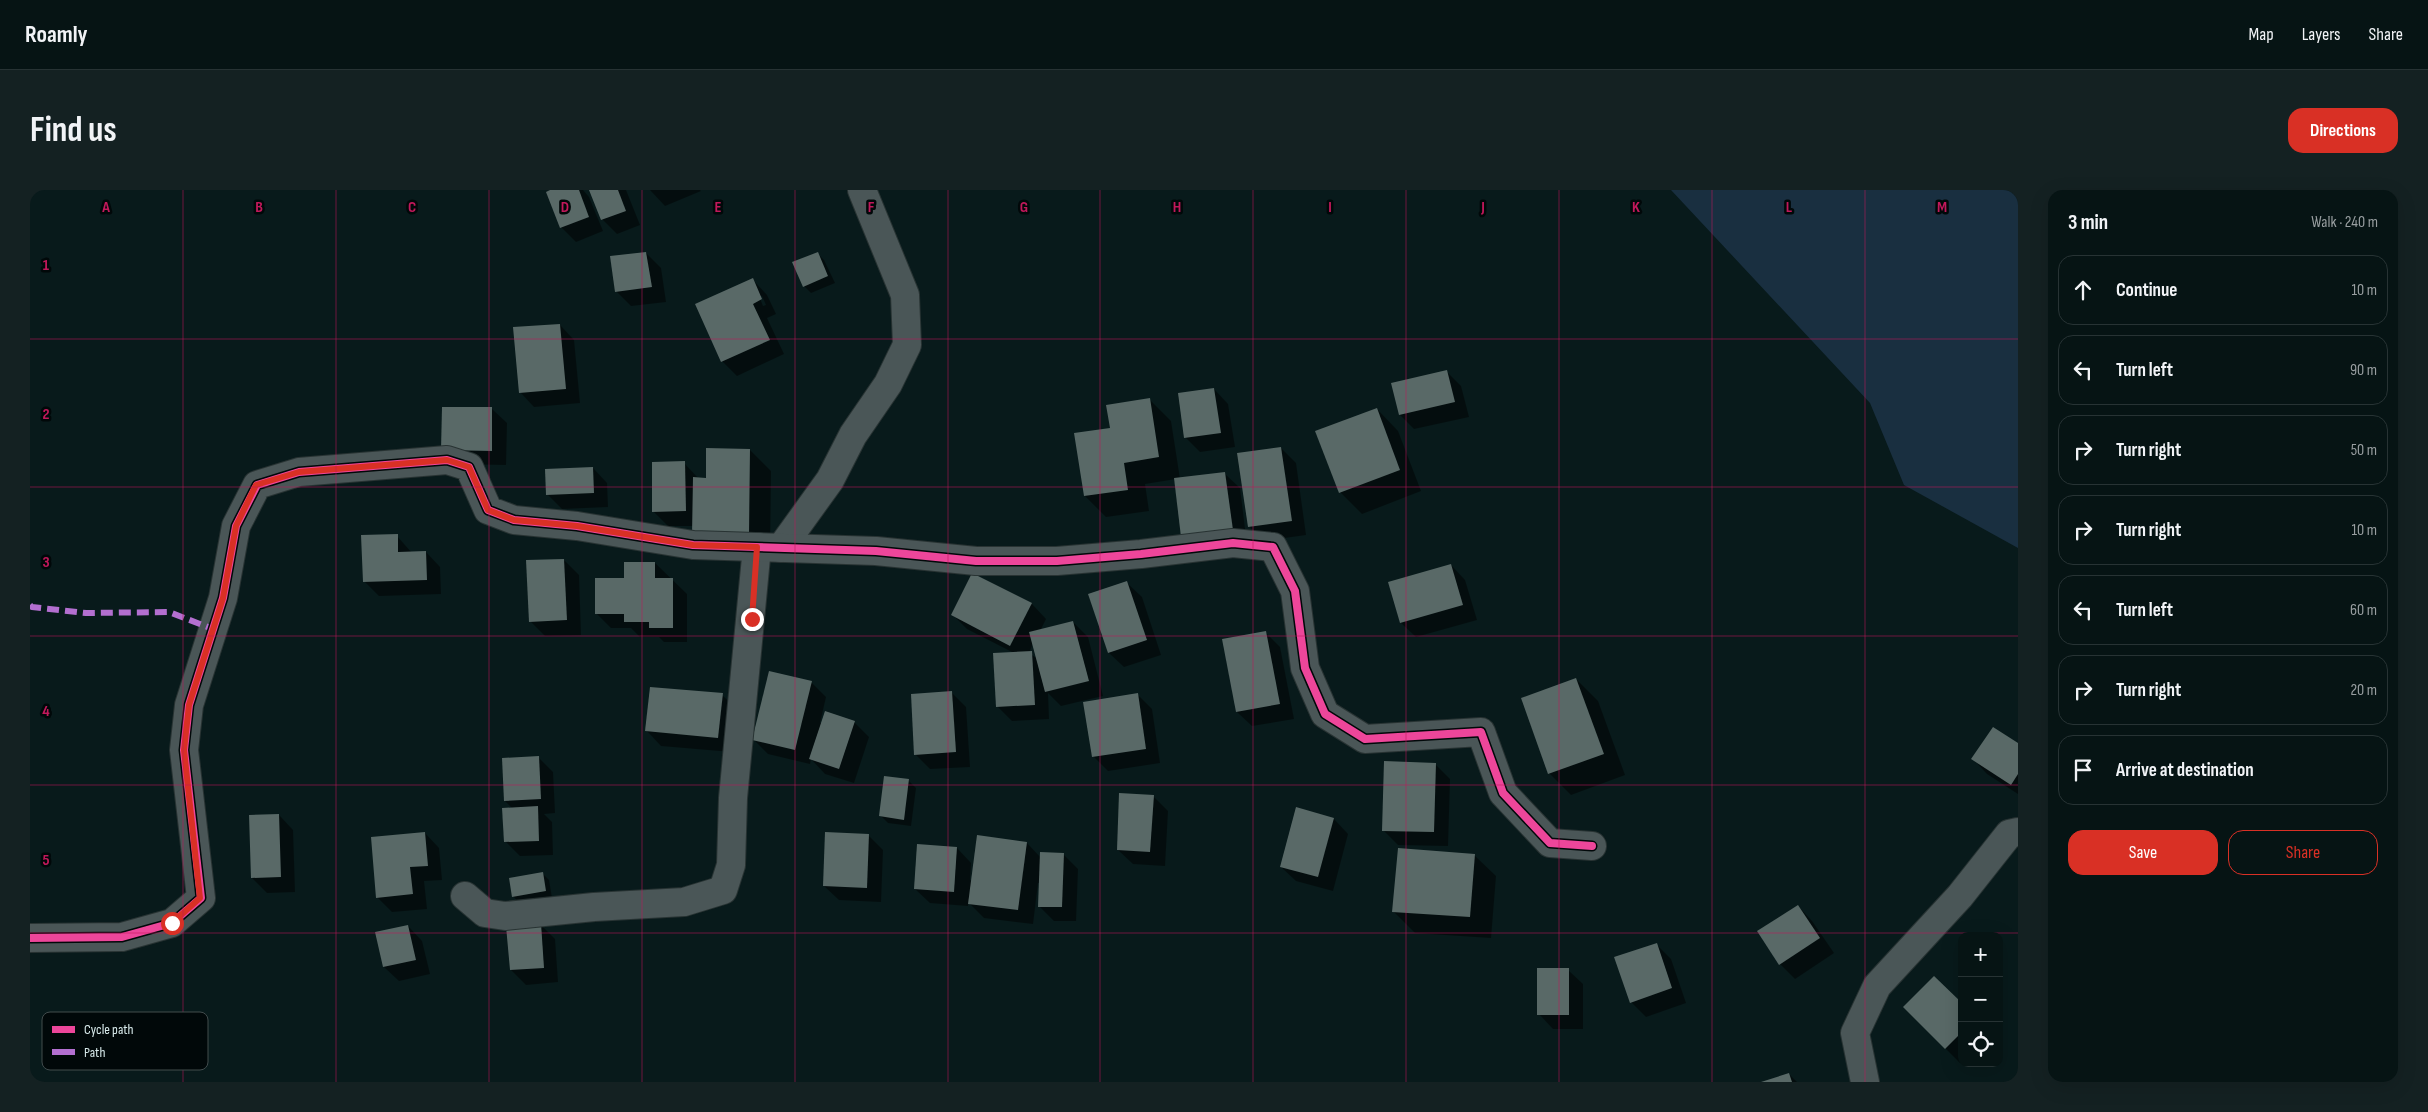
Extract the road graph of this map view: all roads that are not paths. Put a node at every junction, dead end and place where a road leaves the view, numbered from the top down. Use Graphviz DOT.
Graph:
graph roads {
  1 [pos="862,190"];
  2 [pos="769,548"];
  3 [pos="2018,832"];
  4 [pos="1592,846"];
  5 [pos="465,896"];
  6 [pos="30,938"];
  7 [pos="1865,1082"];
  1 -- 2 [label="street"];
  2 -- 4 [label="street"];
  2 -- 5 [label="street"];
  2 -- 6 [label="street"];
  3 -- 7 [label="street"];
}
